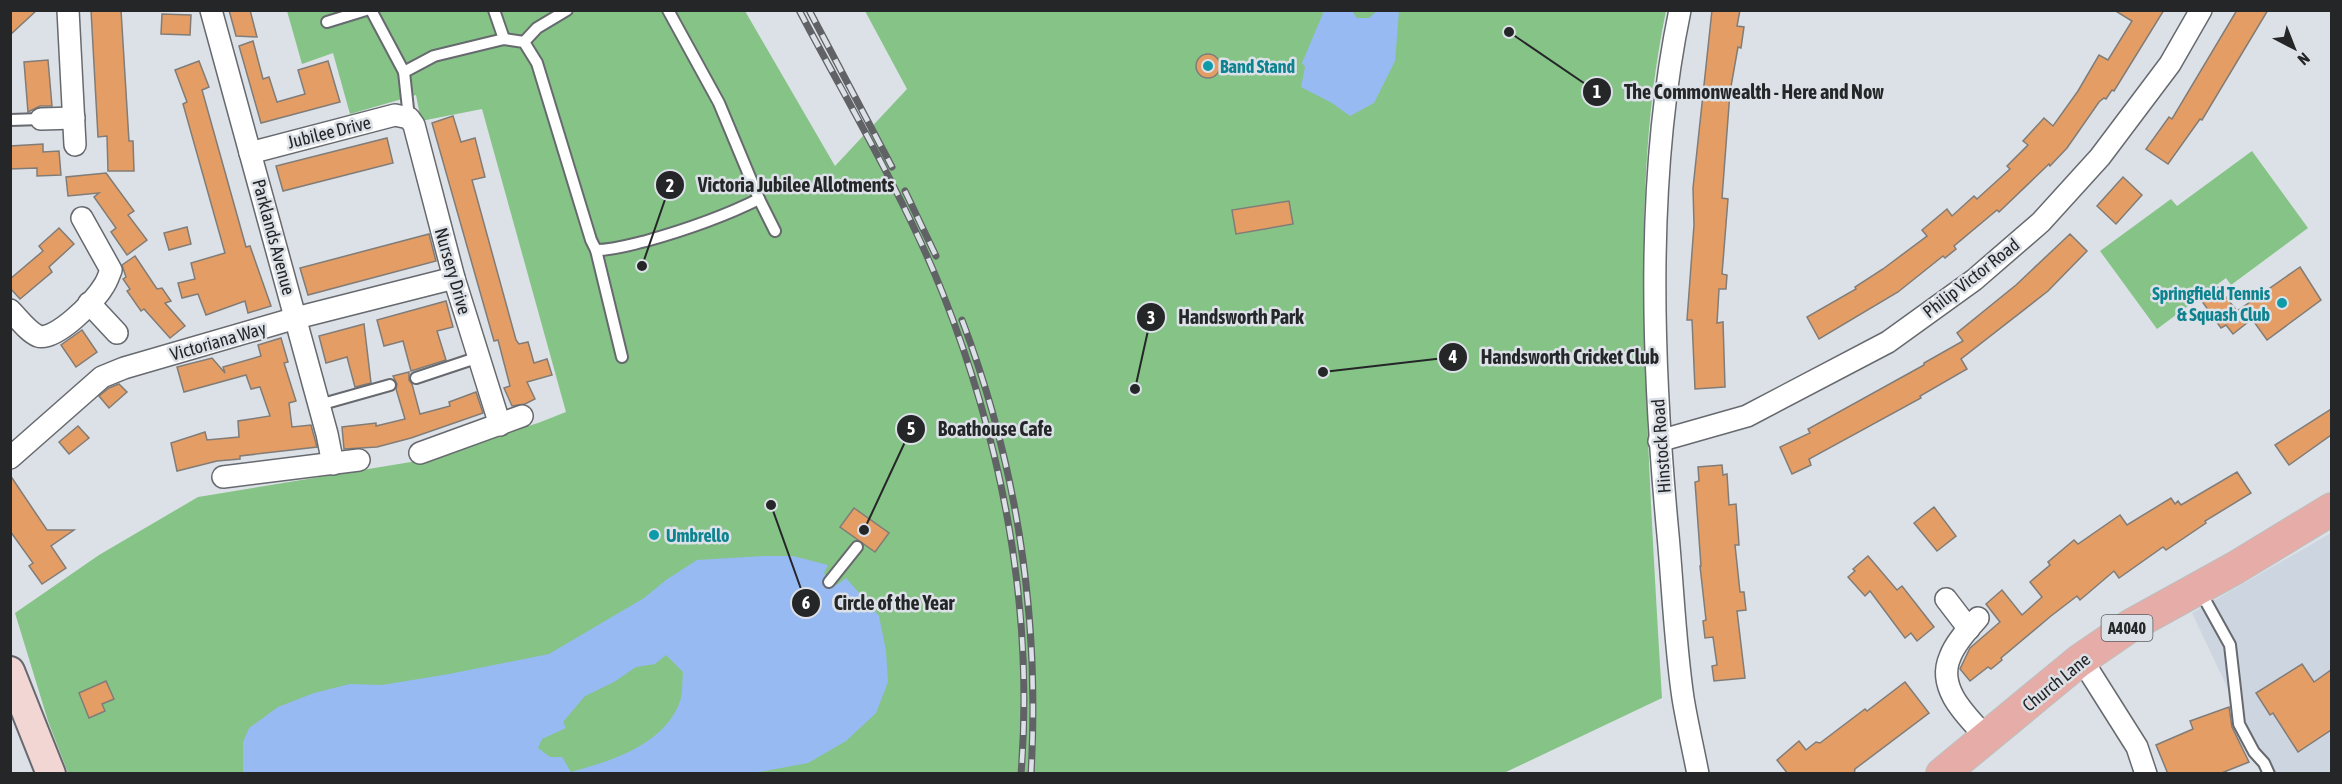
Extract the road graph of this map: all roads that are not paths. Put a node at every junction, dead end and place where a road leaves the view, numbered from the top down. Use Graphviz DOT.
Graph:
graph roads {
  1 [pos="68,10"];
  2 [pos="211,10"];
  3 [pos="366,10"];
  4 [pos="371,10"];
  5 [pos="494,10"];
  6 [pos="567,10"];
  7 [pos="668,10"];
  8 [pos="1680,10"];
  9 [pos="2201,10"];
  10 [pos="327,22"];
  11 [pos="504,39"];
  12 [pos="524,42"];
  13 [pos="404,72"];
  14 [pos="74,118"];
  15 [pos="409,118"];
  16 [pos="41,119"];
  17 [pos="10,120"];
  18 [pos="75,146"];
  19 [pos="250,153"];
  20 [pos="759,199"];
  21 [pos="82,218"];
  22 [pos="775,231"];
  23 [pos="596,250"];
  24 [pos="454,278"];
  25 [pos="89,303"];
  26 [pos="10,310"];
  27 [pos="296,318"];
  28 [pos="117,333"];
  29 [pos="479,357"];
  30 [pos="622,357"];
  31 [pos="416,378"];
  32 [pos="390,385"];
  33 [pos="320,405"];
  34 [pos="522,416"];
  35 [pos="500,424"];
  36 [pos="1659,441"];
  37 [pos="420,453"];
  38 [pos="10,459"];
  39 [pos="359,460"];
  40 [pos="333,464"];
  41 [pos="223,477"];
  42 [pos="2331,509"];
  43 [pos="857,548"];
  44 [pos="829,582"];
  45 [pos="2199,588"];
  46 [pos="1946,599"];
  47 [pos="2079,661"];
  48 [pos="10,671"];
  49 [pos="10,706"];
  50 [pos="1987,738"];
  51 [pos="33,774"];
  52 [pos="51,774"];
  53 [pos="1698,774"];
  54 [pos="1942,774"];
  55 [pos="2146,774"];
  56 [pos="2269,774"];
  1 -- 14 [label="street"];
  2 -- 19 [label="street, Parklands Avenue"];
  3 -- 10 [label="lane"];
  4 -- 13 [label="lane"];
  5 -- 11 [label="lane"];
  6 -- 12 [label="lane"];
  7 -- 20 [label="lane"];
  8 -- 36 [label="street, Hinstock Road"];
  9 -- 36 [label="street, Philip Victor Road"];
  11 -- 12 [label="lane"];
  11 -- 13 [label="lane"];
  12 -- 23 [label="lane"];
  13 -- 15 [label="lane"];
  14 -- 16 [label="street"];
  14 -- 18 [label="street"];
  15 -- 19 [label="street, Jubilee Drive"];
  15 -- 24 [label="street, Nursery Drive"];
  16 -- 17 [label="lane"];
  19 -- 27 [label="street, Parklands Avenue"];
  20 -- 22 [label="lane"];
  20 -- 23 [label="lane"];
  21 -- 25 [label="street"];
  23 -- 30 [label="lane"];
  24 -- 27 [label="street, Victoriana Way"];
  24 -- 29 [label="street, Nursery Drive"];
  25 -- 26 [label="street"];
  25 -- 28 [label="street"];
  27 -- 33 [label="street, Parklands Avenue"];
  27 -- 38 [label="street, Victoriana Way"];
  29 -- 31 [label="lane"];
  29 -- 35 [label="street, Nursery Drive"];
  32 -- 33 [label="lane"];
  33 -- 40 [label="street, Parklands Avenue"];
  34 -- 35 [label="street"];
  35 -- 37 [label="street"];
  36 -- 53 [label="street, Hinstock Road"];
  39 -- 40 [label="street"];
  40 -- 41 [label="street"];
  42 -- 45 [label="main road, Church Lane / A4040"];
  43 -- 44 [label="lane"];
  45 -- 47 [label="main road, Church Lane / A4040"];
  45 -- 56 [label="lane"];
  46 -- 50 [label="street"];
  47 -- 50 [label="main road, Church Lane / A4040"];
  47 -- 55 [label="street"];
  48 -- 52 [label="main road"];
  49 -- 51 [label="main road"];
  50 -- 54 [label="main road, Church Lane / A4040"];
}
